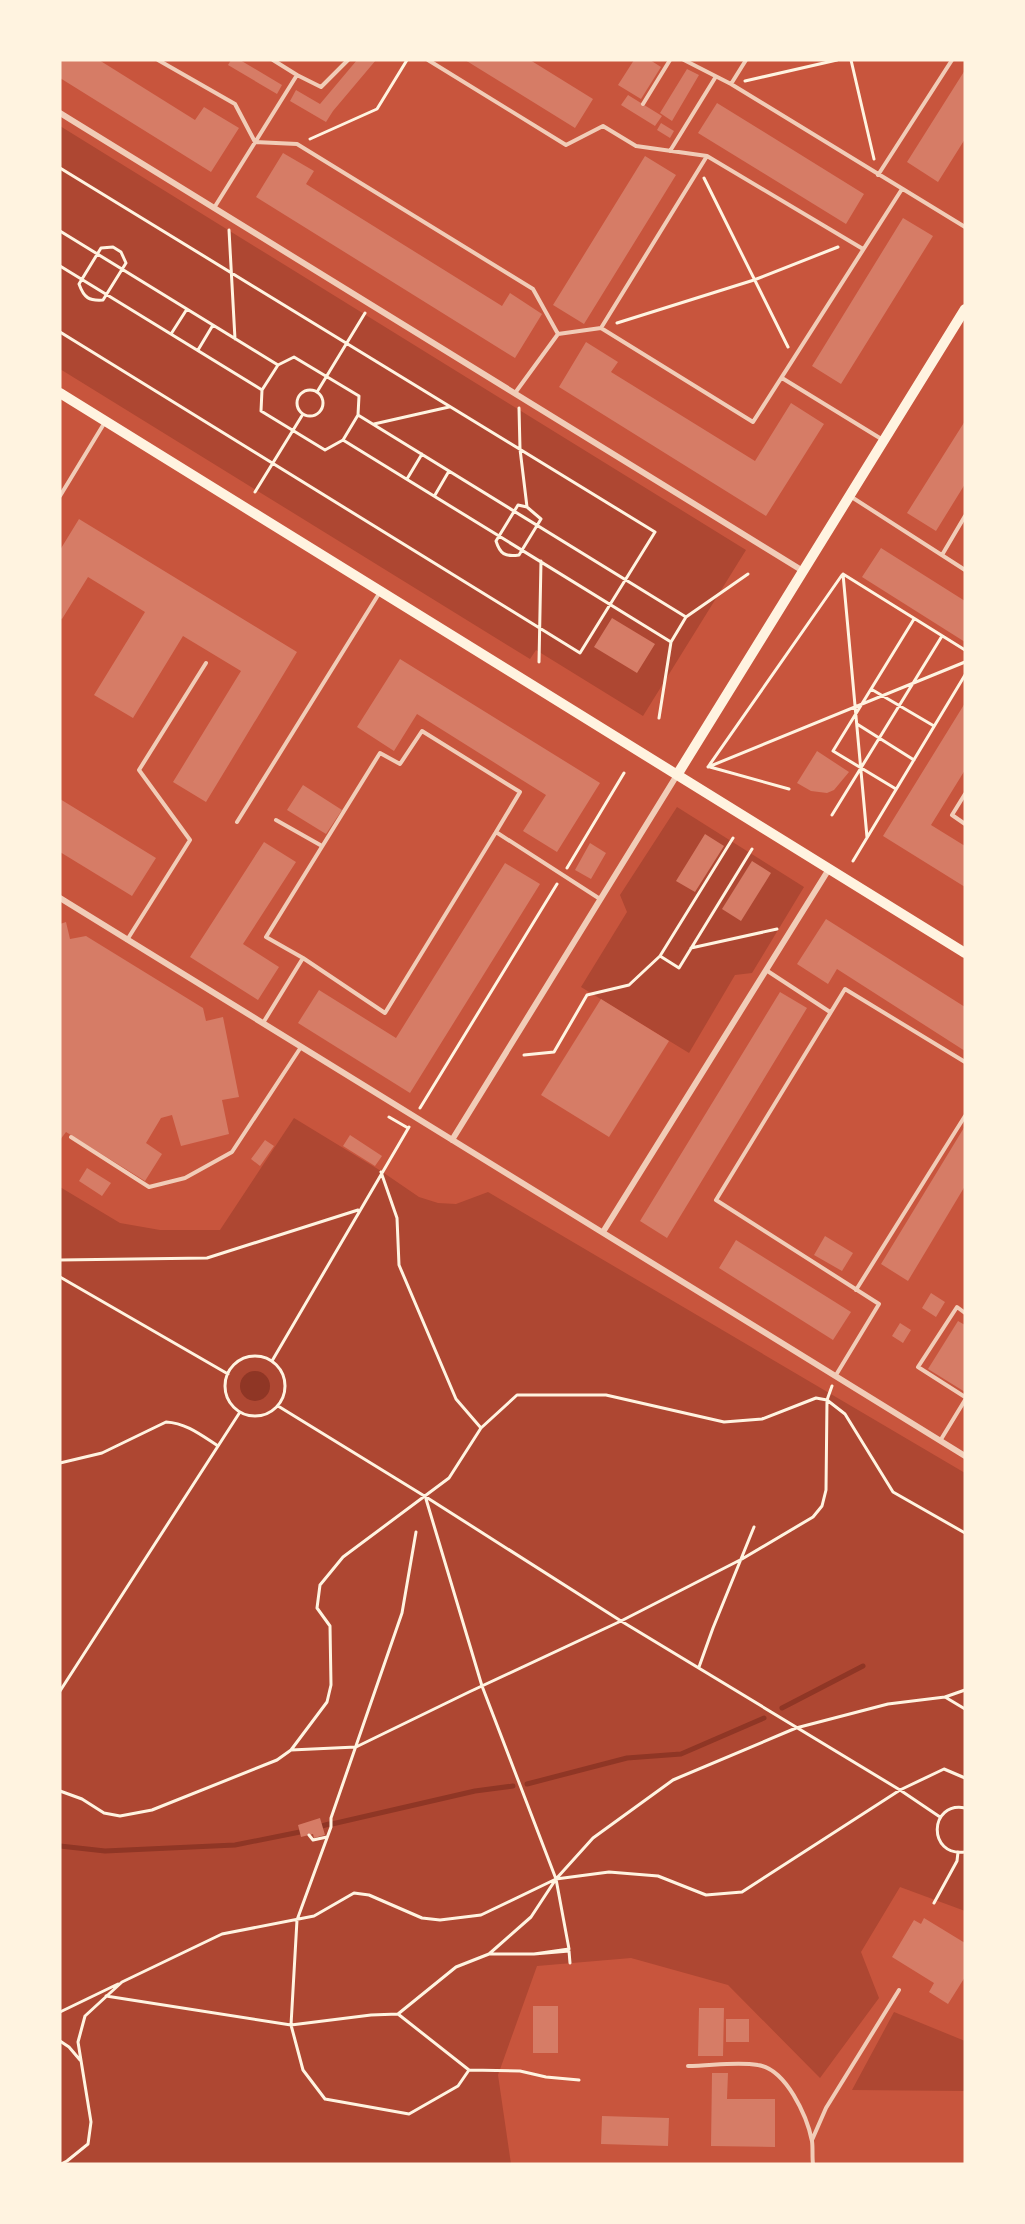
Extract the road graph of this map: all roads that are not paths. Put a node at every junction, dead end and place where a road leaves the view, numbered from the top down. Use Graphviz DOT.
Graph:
graph roads {
  1 [pos="158,60"];
  2 [pos="273,60"];
  3 [pos="348,60"];
  4 [pos="428,60"];
  5 [pos="669,60"];
  6 [pos="684,60"];
  7 [pos="746,60"];
  8 [pos="952,60"];
  9 [pos="297,75"];
  10 [pos="715,78"];
  11 [pos="731,84"];
  12 [pos="644,104"];
  13 [pos="60,113"];
  14 [pos="255,142"];
  15 [pos="670,152"];
  16 [pos="707,156"];
  17 [pos="878,175"];
  18 [pos="902,189"];
  19 [pos="214,208"];
  20 [pos="965,227"];
  21 [pos="863,249"];
  22 [pos="965,309"];
  23 [pos="601,328"];
  24 [pos="558,334"];
  25 [pos="782,378"];
  26 [pos="60,393"];
  27 [pos="515,393"];
  28 [pos="105,421"];
  29 [pos="884,441"];
  30 [pos="60,496"];
  31 [pos="850,496"];
  32 [pos="965,516"];
  33 [pos="942,555"];
  34 [pos="965,570"];
  35 [pos="803,571"];
  36 [pos="380,591"];
  37 [pos="206,663"];
  38 [pos="677,775"];
  39 [pos="965,794"];
  40 [pos="276,820"];
  41 [pos="237,822"];
  42 [pos="965,824"];
  43 [pos="496,832"];
  44 [pos="322,846"];
  45 [pos="829,869"];
  46 [pos="60,898"];
  47 [pos="601,900"];
  48 [pos="128,939"];
  49 [pos="965,953"];
  50 [pos="303,958"];
  51 [pos="766,970"];
  52 [pos="830,1012"];
  53 [pos="263,1023"];
  54 [pos="301,1047"];
  55 [pos="965,1062"];
  56 [pos="965,1116"];
  57 [pos="71,1137"];
  58 [pos="452,1140"];
  59 [pos="603,1233"];
  60 [pos="856,1290"];
  61 [pos="965,1312"];
  62 [pos="836,1375"];
  63 [pos="965,1399"];
  64 [pos="940,1441"];
  65 [pos="965,1456"];
  66 [pos="898,1990"];
  67 [pos="688,2066"];
  68 [pos="812,2140"];
  69 [pos="813,2164"];
  1 -- 14 [label="lane"];
  2 -- 9 [label="lane"];
  3 -- 9 [label="lane"];
  4 -- 15 [label="lane"];
  5 -- 12 [label="lane"];
  6 -- 10 [label="lane"];
  7 -- 11 [label="lane"];
  8 -- 17 [label="lane"];
  9 -- 14 [label="lane"];
  10 -- 11 [label="lane"];
  10 -- 15 [label="lane"];
  11 -- 17 [label="lane"];
  13 -- 19 [label="street"];
  14 -- 19 [label="lane"];
  14 -- 24 [label="lane"];
  15 -- 16 [label="lane"];
  16 -- 21 [label="lane"];
  16 -- 23 [label="lane"];
  17 -- 18 [label="lane"];
  18 -- 20 [label="lane"];
  18 -- 21 [label="lane"];
  19 -- 27 [label="street"];
  21 -- 25 [label="lane"];
  22 -- 29 [label="main road"];
  23 -- 24 [label="lane"];
  23 -- 25 [label="lane"];
  24 -- 27 [label="lane"];
  25 -- 29 [label="lane"];
  26 -- 28 [label="main road"];
  27 -- 35 [label="street"];
  28 -- 30 [label="lane"];
  28 -- 36 [label="main road"];
  29 -- 31 [label="main road"];
  31 -- 33 [label="lane"];
  31 -- 35 [label="main road"];
  32 -- 33 [label="lane"];
  33 -- 34 [label="lane"];
  35 -- 38 [label="main road"];
  36 -- 38 [label="main road"];
  36 -- 41 [label="lane"];
  37 -- 48 [label="lane"];
  38 -- 45 [label="main road"];
  38 -- 47 [label="street"];
  39 -- 42 [label="lane"];
  40 -- 44 [label="lane"];
  43 -- 44 [label="lane"];
  43 -- 47 [label="lane"];
  43 -- 50 [label="lane"];
  44 -- 50 [label="lane"];
  45 -- 49 [label="main road"];
  45 -- 51 [label="street"];
  46 -- 48 [label="street"];
  47 -- 58 [label="street"];
  48 -- 53 [label="street"];
  50 -- 53 [label="lane"];
  51 -- 52 [label="lane"];
  51 -- 59 [label="street"];
  52 -- 55 [label="lane"];
  52 -- 60 [label="lane"];
  53 -- 54 [label="street"];
  54 -- 57 [label="lane"];
  54 -- 58 [label="street"];
  56 -- 60 [label="lane"];
  58 -- 59 [label="street"];
  59 -- 62 [label="street"];
  60 -- 62 [label="lane"];
  61 -- 63 [label="lane"];
  62 -- 64 [label="street"];
  63 -- 64 [label="lane"];
  64 -- 65 [label="street"];
  66 -- 68 [label="lane"];
  67 -- 68 [label="lane"];
  68 -- 69 [label="lane"];
}
